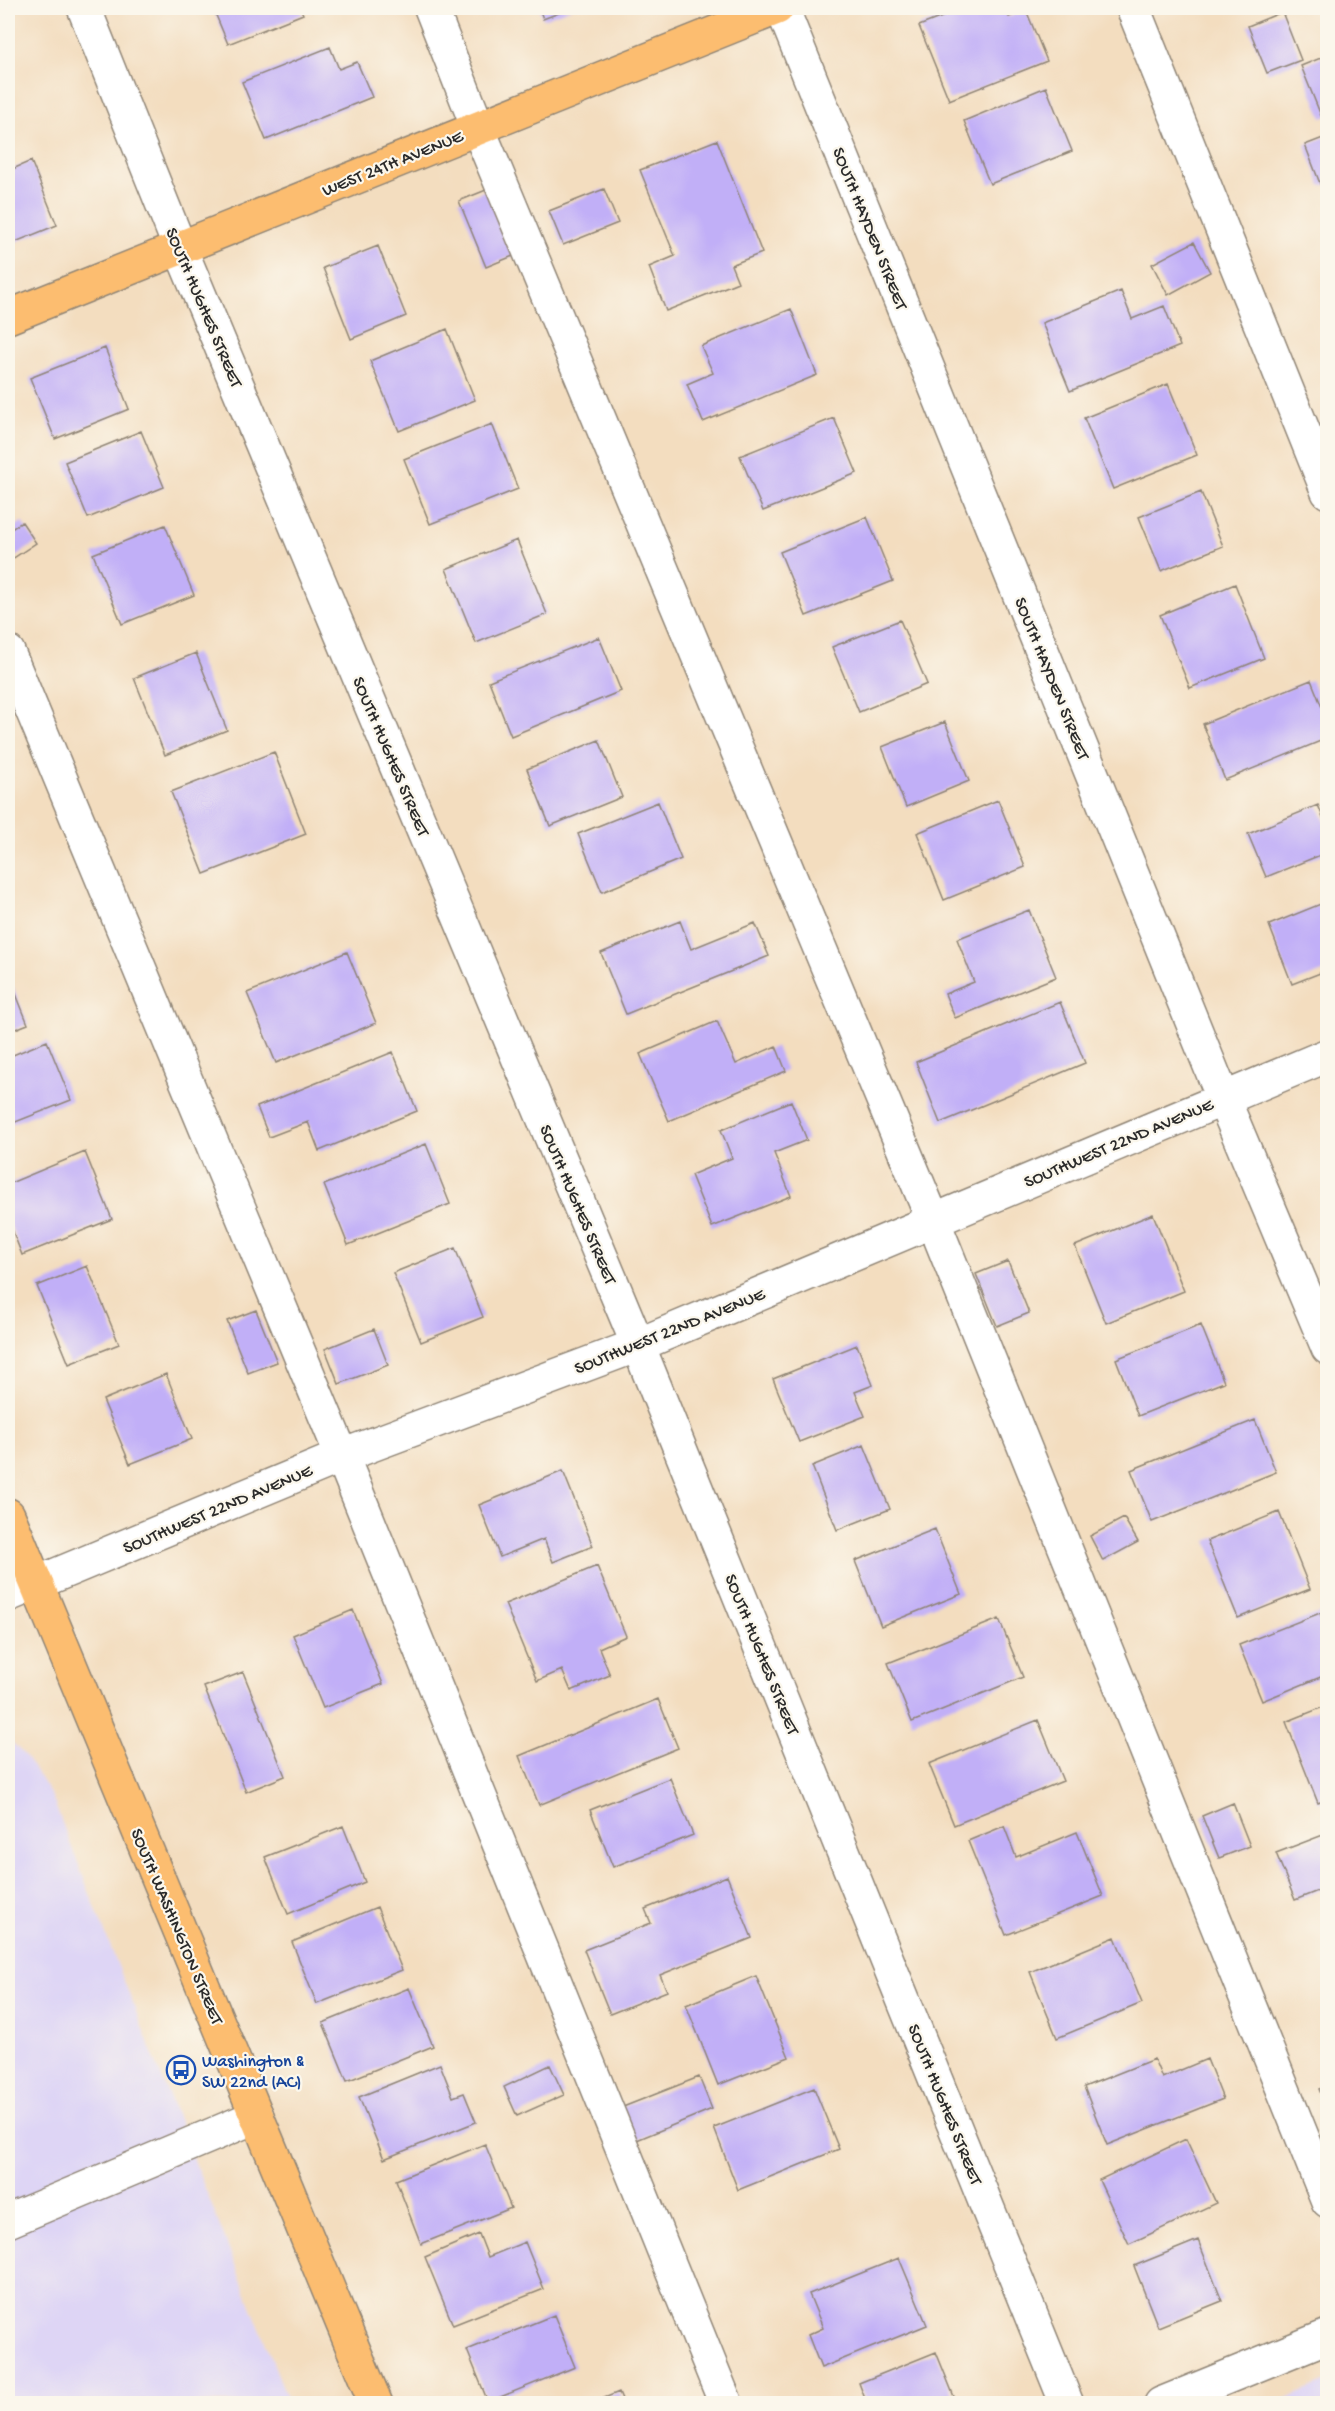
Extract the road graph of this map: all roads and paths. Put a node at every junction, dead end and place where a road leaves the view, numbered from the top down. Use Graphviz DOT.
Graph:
graph roads {
  1 [pos="84,8"];
  2 [pos="431,8"];
  3 [pos="777,8"];
  4 [pos="782,8"];
  5 [pos="1133,8"];
  6 [pos="478,128"];
  7 [pos="180,248"];
  8 [pos="8,317"];
  9 [pos="1328,492"];
  10 [pos="8,652"];
  11 [pos="1328,1056"];
  12 [pos="1223,1098"];
  13 [pos="933,1220"];
  14 [pos="638,1345"];
  15 [pos="1328,1348"];
  16 [pos="342,1456"];
  17 [pos="8,1515"];
  18 [pos="22,1589"];
  19 [pos="257,2116"];
  20 [pos="1328,2200"];
  21 [pos="8,2221"];
  22 [pos="1327,2337"];
  23 [pos="376,2403"];
  24 [pos="726,2403"];
  25 [pos="1067,2403"];
  26 [pos="1161,2403"];
  1 -- 7 [label="street, SOUTH HUGHES STREET"];
  2 -- 6 [label="street"];
  3 -- 6 [label="main road, WEST 24TH AVENUE"];
  4 -- 12 [label="street, SOUTH HAYDEN STREET"];
  5 -- 9 [label="street"];
  6 -- 7 [label="main road, WEST 24TH AVENUE"];
  6 -- 13 [label="street"];
  7 -- 8 [label="main road, WEST 24TH AVENUE"];
  7 -- 14 [label="street, SOUTH HUGHES STREET"];
  10 -- 16 [label="street"];
  11 -- 12 [label="street, SOUTHWEST 22ND AVENUE"];
  12 -- 13 [label="street, SOUTHWEST 22ND AVENUE"];
  12 -- 15 [label="street, SOUTH HAYDEN STREET"];
  13 -- 14 [label="street, SOUTHWEST 22ND AVENUE"];
  13 -- 20 [label="street"];
  14 -- 16 [label="street, SOUTHWEST 22ND AVENUE"];
  14 -- 25 [label="street, SOUTH HUGHES STREET"];
  16 -- 18 [label="street, SOUTHWEST 22ND AVENUE"];
  16 -- 24 [label="street"];
  17 -- 18 [label="main road, SOUTH WASHINGTON STREET"];
  18 -- 19 [label="main road, SOUTH WASHINGTON STREET"];
  19 -- 21 [label="street"];
  19 -- 23 [label="main road, SOUTH WASHINGTON STREET"];
  22 -- 26 [label="street"];
}
